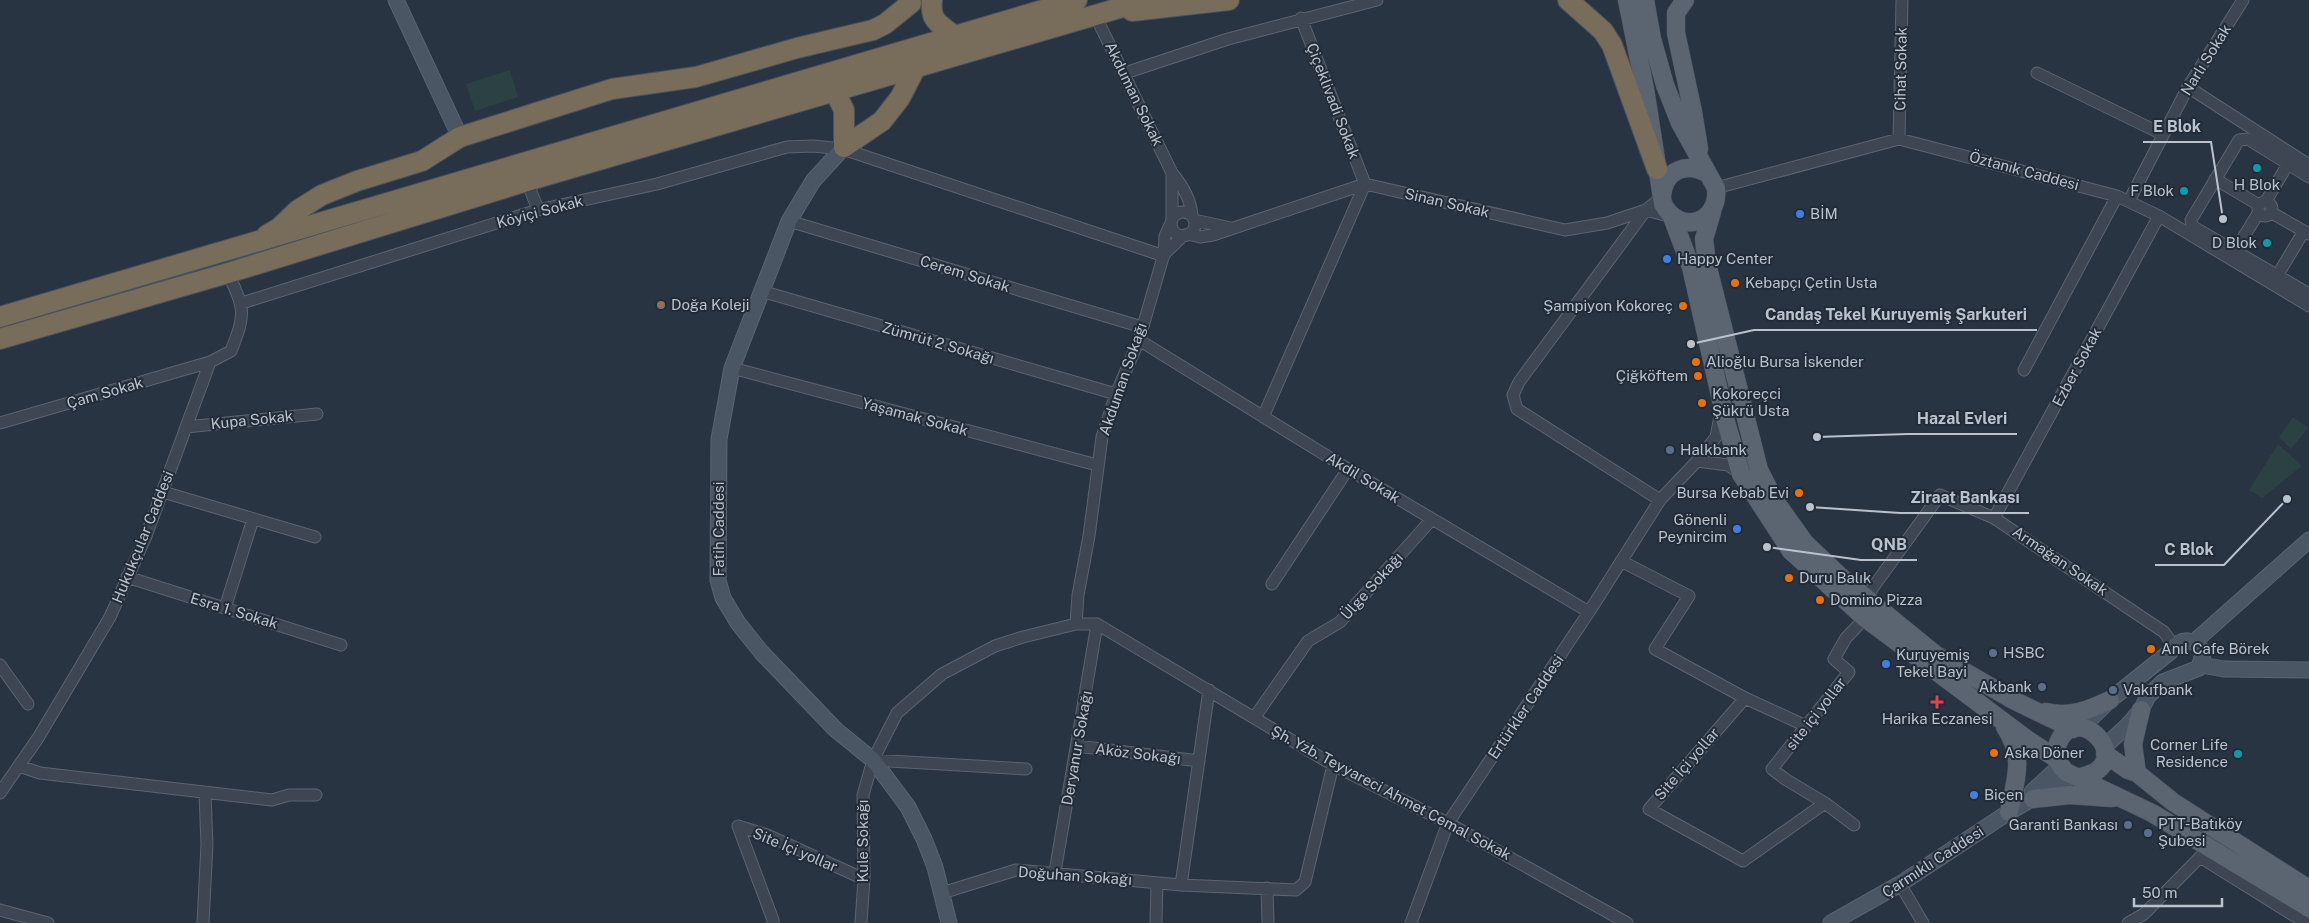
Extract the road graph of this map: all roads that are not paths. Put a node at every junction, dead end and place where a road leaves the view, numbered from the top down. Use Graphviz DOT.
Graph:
graph roads {
  1 [pos="396,0"];
  2 [pos="932,0"];
  3 [pos="1076,0"];
  4 [pos="1147,0"];
  5 [pos="1229,0"];
  6 [pos="1377,0"];
  7 [pos="1568,0"];
  8 [pos="1627,0"];
  9 [pos="1645,0"];
  10 [pos="1685,0"];
  11 [pos="1902,0"];
  12 [pos="2242,0"];
  13 [pos="914,2"];
  14 [pos="1095,15"];
  15 [pos="1301,18"];
  16 [pos="953,35"];
  17 [pos="871,60"];
  18 [pos="916,67"];
  19 [pos="1125,74"];
  20 [pos="2037,74"];
  21 [pos="2188,87"];
  22 [pos="835,92"];
  23 [pos="2162,134"];
  24 [pos="460,137"];
  25 [pos="1899,139"];
  26 [pos="844,148"];
  27 [pos="2288,164"];
  28 [pos="2309,165"];
  29 [pos="1656,169"];
  30 [pos="1172,173"];
  31 [pos="1708,174"];
  32 [pos="2309,177"];
  33 [pos="2215,179"];
  34 [pos="527,181"];
  35 [pos="1365,184"];
  36 [pos="2117,196"];
  37 [pos="1662,197"];
  38 [pos="2129,201"];
  39 [pos="2261,206"];
  40 [pos="538,210"];
  41 [pos="1646,210"];
  42 [pos="1712,212"];
  43 [pos="2159,216"];
  44 [pos="1672,217"];
  45 [pos="1193,218"];
  46 [pos="789,221"];
  47 [pos="1172,221"];
  48 [pos="1231,228"];
  49 [pos="2307,232"];
  50 [pos="1186,235"];
  51 [pos="255,243"];
  52 [pos="2235,251"];
  53 [pos="1164,255"];
  54 [pos="228,273"];
  55 [pos="2277,276"];
  56 [pos="761,292"];
  57 [pos="2309,294"];
  58 [pos="242,303"];
  59 [pos="2309,306"];
  60 [pos="0,317"];
  61 [pos="1142,327"];
  62 [pos="0,339"];
  63 [pos="1139,340"];
  64 [pos="210,362"];
  65 [pos="732,368"];
  66 [pos="2024,370"];
  67 [pos="1116,394"];
  68 [pos="1722,402"];
  69 [pos="317,414"];
  70 [pos="1263,417"];
  71 [pos="0,423"];
  72 [pos="186,427"];
  73 [pos="1697,461"];
  74 [pos="1097,465"];
  75 [pos="1348,469"];
  76 [pos="1741,474"];
  77 [pos="163,492"];
  78 [pos="1660,500"];
  79 [pos="1994,518"];
  80 [pos="253,519"];
  81 [pos="1432,519"];
  82 [pos="315,537"];
  83 [pos="2309,540"];
  84 [pos="1621,561"];
  85 [pos="126,577"];
  86 [pos="1272,584"];
  87 [pos="1866,597"];
  88 [pos="225,608"];
  89 [pos="1589,612"];
  90 [pos="1865,618"];
  91 [pos="1076,624"];
  92 [pos="1097,624"];
  93 [pos="2194,642"];
  94 [pos="340,644"];
  95 [pos="2172,648"];
  96 [pos="0,664"];
  97 [pos="2202,665"];
  98 [pos="2309,670"];
  99 [pos="2186,674"];
  100 [pos="1209,690"];
  101 [pos="1745,698"];
  102 [pos="2110,700"];
  103 [pos="28,704"];
  104 [pos="2022,705"];
  105 [pos="2141,710"];
  106 [pos="1997,716"];
  107 [pos="1254,718"];
  108 [pos="1806,726"];
  109 [pos="2077,728"];
  110 [pos="1077,746"];
  111 [pos="2105,750"];
  112 [pos="873,760"];
  113 [pos="1199,761"];
  114 [pos="1333,765"];
  115 [pos="19,766"];
  116 [pos="1026,769"];
  117 [pos="2067,769"];
  118 [pos="2137,773"];
  119 [pos="0,793"];
  120 [pos="205,794"];
  121 [pos="316,795"];
  122 [pos="2121,798"];
  123 [pos="2033,799"];
  124 [pos="1822,800"];
  125 [pos="2009,812"];
  126 [pos="1448,823"];
  127 [pos="1854,825"];
  128 [pos="2205,852"];
  129 [pos="1055,872"];
  130 [pos="864,880"];
  131 [pos="1157,883"];
  132 [pos="1900,884"];
  133 [pos="1181,885"];
  134 [pos="1268,888"];
  135 [pos="2309,889"];
  136 [pos="942,893"];
  137 [pos="2309,908"];
  138 [pos="0,910"];
  139 [pos="1415,921"];
  140 [pos="48,923"];
  141 [pos="203,923"];
  142 [pos="773,923"];
  143 [pos="861,923"];
  144 [pos="949,923"];
  145 [pos="1156,923"];
  146 [pos="1268,923"];
  147 [pos="1627,923"];
  148 [pos="1831,923"];
  149 [pos="1923,923"];
  150 [pos="2128,923"];
  151 [pos="2306,923"];
  1 -- 24 [label="main road"];
  2 -- 16 [label="highway"];
  3 -- 16 [label="highway"];
  4 -- 14 [label="highway"];
  5 -- 14 [label="highway"];
  6 -- 15 [label="street"];
  7 -- 29 [label="highway"];
  8 -- 29 [label="main road"];
  9 -- 31 [label="main road"];
  10 -- 31 [label="main road"];
  11 -- 25 [label="street, Cihat Sokak"];
  12 -- 21 [label="street, Narlı Sokak"];
  13 -- 17 [label="highway"];
  13 -- 24 [label="highway"];
  14 -- 18 [label="highway"];
  14 -- 19 [label="street, Akduman Sokak"];
  15 -- 19 [label="street"];
  15 -- 35 [label="street, Çiçeklivadi Sokak"];
  16 -- 17 [label="highway"];
  17 -- 51 [label="highway"];
  18 -- 22 [label="highway"];
  18 -- 26 [label="highway"];
  19 -- 30 [label="street, Akduman Sokak"];
  20 -- 23 [label="street"];
  21 -- 23 [label="street, Narlı Sokak"];
  21 -- 28 [label="street"];
  22 -- 26 [label="highway"];
  22 -- 34 [label="highway"];
  23 -- 38 [label="street, Narlı Sokak"];
  24 -- 51 [label="highway"];
  25 -- 31 [label="street, Öztanık Caddesi"];
  25 -- 36 [label="street, Öztanık Caddesi"];
  26 -- 40 [label="street, Köyiçi Sokak"];
  26 -- 46 [label="main road, Fatih Caddesi"];
  26 -- 53 [label="street, Köyiçi Sokak"];
  27 -- 32 [label="street"];
  27 -- 33 [label="street"];
  27 -- 39 [label="street"];
  29 -- 37 [label="main road"];
  30 -- 45 [label="street, Akduman Sokak"];
  30 -- 47 [label="street, Akduman Sokak"];
  31 -- 37 [label="main road"];
  31 -- 42 [label="main road"];
  33 -- 39 [label="street"];
  33 -- 52 [label="street"];
  34 -- 40 [label="street"];
  34 -- 54 [label="highway"];
  35 -- 41 [label="street, Sinan Sokak"];
  35 -- 48 [label="street"];
  35 -- 70 [label="street"];
  36 -- 38 [label="street, Öztanık Caddesi"];
  36 -- 66 [label="street"];
  37 -- 41 [label="street, Sinan Sokak"];
  37 -- 44 [label="main road"];
  38 -- 43 [label="street, Öztanık Caddesi"];
  39 -- 49 [label="street"];
  39 -- 52 [label="street"];
  40 -- 58 [label="street, Köyiçi Sokak"];
  41 -- 44 [label="street"];
  41 -- 78 [label="street"];
  42 -- 44 [label="main road"];
  42 -- 87 [label="main road"];
  43 -- 59 [label="street, Öztanık Caddesi"];
  43 -- 79 [label="street, Ezber Sokak"];
  44 -- 68 [label="main road"];
  45 -- 47 [label="street"];
  45 -- 48 [label="street"];
  45 -- 50 [label="street"];
  46 -- 56 [label="main road, Fatih Caddesi"];
  46 -- 61 [label="street, Cerem Sokak"];
  47 -- 50 [label="street"];
  47 -- 53 [label="street, Akduman Sokağı"];
  48 -- 50 [label="street"];
  49 -- 55 [label="street"];
  50 -- 53 [label="street, Akduman Sokağı"];
  51 -- 60 [label="highway"];
  52 -- 55 [label="street"];
  53 -- 61 [label="street, Akduman Sokağı"];
  54 -- 58 [label="street"];
  54 -- 62 [label="highway"];
  55 -- 57 [label="street"];
  56 -- 65 [label="main road, Fatih Caddesi"];
  56 -- 67 [label="street, Zümrüt 2 Sokağı"];
  58 -- 64 [label="street"];
  61 -- 63 [label="street, Akduman Sokağı"];
  63 -- 67 [label="street, Akduman Sokağı"];
  63 -- 70 [label="street, Akdil Sokak"];
  64 -- 71 [label="street, Çam Sokak"];
  64 -- 72 [label="street, Hukukçular Caddesi"];
  65 -- 74 [label="street, Yaşamak Sokak"];
  65 -- 112 [label="main road, Fatih Caddesi"];
  67 -- 74 [label="street, Akduman Sokağı"];
  68 -- 73 [label="street, Ertürkler Caddesi"];
  68 -- 76 [label="main road"];
  69 -- 72 [label="street, Kupa Sokak"];
  70 -- 75 [label="street, Akdil Sokak"];
  72 -- 77 [label="street, Hukukçular Caddesi"];
  73 -- 76 [label="street"];
  73 -- 78 [label="street, Ertürkler Caddesi"];
  74 -- 91 [label="street, Akduman Sokağı"];
  75 -- 81 [label="street, Akdil Sokak"];
  75 -- 86 [label="street"];
  76 -- 90 [label="main road"];
  77 -- 80 [label="street"];
  77 -- 85 [label="street, Hukukçular Caddesi"];
  78 -- 84 [label="street, Ertürkler Caddesi"];
  79 -- 87 [label="street, Armağan Sokak"];
  79 -- 95 [label="street, Armağan Sokak"];
  80 -- 82 [label="street"];
  80 -- 88 [label="street"];
  81 -- 89 [label="street, Akdil Sokak"];
  81 -- 107 [label="street, Ülge Sokağı"];
  83 -- 93 [label="main road"];
  84 -- 89 [label="street, Ertürkler Caddesi"];
  84 -- 101 [label="street"];
  85 -- 88 [label="street, Esra 1. Sokak"];
  85 -- 115 [label="street, Hukukçular Caddesi"];
  87 -- 104 [label="main road"];
  88 -- 94 [label="street, Esra 1. Sokak"];
  89 -- 126 [label="street, Ertürkler Caddesi"];
  90 -- 106 [label="main road"];
  90 -- 108 [label="street, site içi yollar"];
  91 -- 92 [label="street"];
  91 -- 112 [label="street, Kule Sokağı"];
  92 -- 100 [label="street, Şh. Yzb. Teyyareci Ahmet Cemal Sokak"];
  92 -- 110 [label="street, Deryanur Sokağı"];
  93 -- 95 [label="main road"];
  93 -- 97 [label="main road"];
  95 -- 99 [label="main road"];
  95 -- 102 [label="main road"];
  96 -- 103 [label="street"];
  97 -- 98 [label="main road"];
  97 -- 99 [label="main road"];
  99 -- 105 [label="main road"];
  100 -- 107 [label="street, Şh. Yzb. Teyyareci Ahmet Cemal Sokak"];
  100 -- 113 [label="street"];
  101 -- 108 [label="street"];
  101 -- 124 [label="street, Site İçi yollar"];
  102 -- 104 [label="main road"];
  102 -- 109 [label="main road"];
  104 -- 109 [label="main road"];
  105 -- 111 [label="main road"];
  105 -- 118 [label="main road"];
  106 -- 117 [label="main road"];
  106 -- 125 [label="main road"];
  107 -- 114 [label="street, Şh. Yzb. Teyyareci Ahmet Cemal Sokak"];
  108 -- 124 [label="street, site içi yollar"];
  109 -- 111 [label="main road"];
  109 -- 117 [label="main road"];
  110 -- 113 [label="street, Aköz Sokağı"];
  110 -- 129 [label="street, Deryanur Sokağı"];
  111 -- 117 [label="main road"];
  111 -- 118 [label="main road"];
  112 -- 116 [label="street"];
  112 -- 130 [label="street, Kule Sokağı"];
  112 -- 136 [label="main road, Fatih Caddesi"];
  113 -- 133 [label="street"];
  114 -- 126 [label="street, Şh. Yzb. Teyyareci Ahmet Cemal Sokak"];
  114 -- 134 [label="street, Doğuhan Sokağı"];
  115 -- 119 [label="street, Hukukçular Caddesi"];
  115 -- 120 [label="street"];
  117 -- 122 [label="main road"];
  117 -- 123 [label="main road, Çarmıklı Caddesi"];
  117 -- 125 [label="main road"];
  118 -- 135 [label="main road"];
  120 -- 121 [label="street"];
  120 -- 141 [label="street"];
  122 -- 123 [label="main road"];
  122 -- 128 [label="main road"];
  123 -- 125 [label="main road, Çarmıklı Caddesi"];
  124 -- 127 [label="street"];
  125 -- 132 [label="main road, Çarmıklı Caddesi"];
  126 -- 139 [label="street, Ertürkler Caddesi"];
  126 -- 147 [label="street, Şh. Yzb. Teyyareci Ahmet Cemal Sokak"];
  128 -- 137 [label="main road"];
  128 -- 150 [label="street"];
  128 -- 151 [label="street"];
  129 -- 131 [label="street, Doğuhan Sokağı"];
  129 -- 136 [label="street, Doğuhan Sokağı"];
  130 -- 142 [label="street, Site İçi yollar"];
  130 -- 143 [label="street, Kule Sokağı"];
  131 -- 133 [label="street, Doğuhan Sokağı"];
  131 -- 145 [label="street"];
  132 -- 148 [label="main road, Çarmıklı Caddesi"];
  132 -- 149 [label="street"];
  133 -- 134 [label="street, Doğuhan Sokağı"];
  134 -- 146 [label="street"];
  136 -- 144 [label="main road, Fatih Caddesi"];
  138 -- 140 [label="street"];
}
